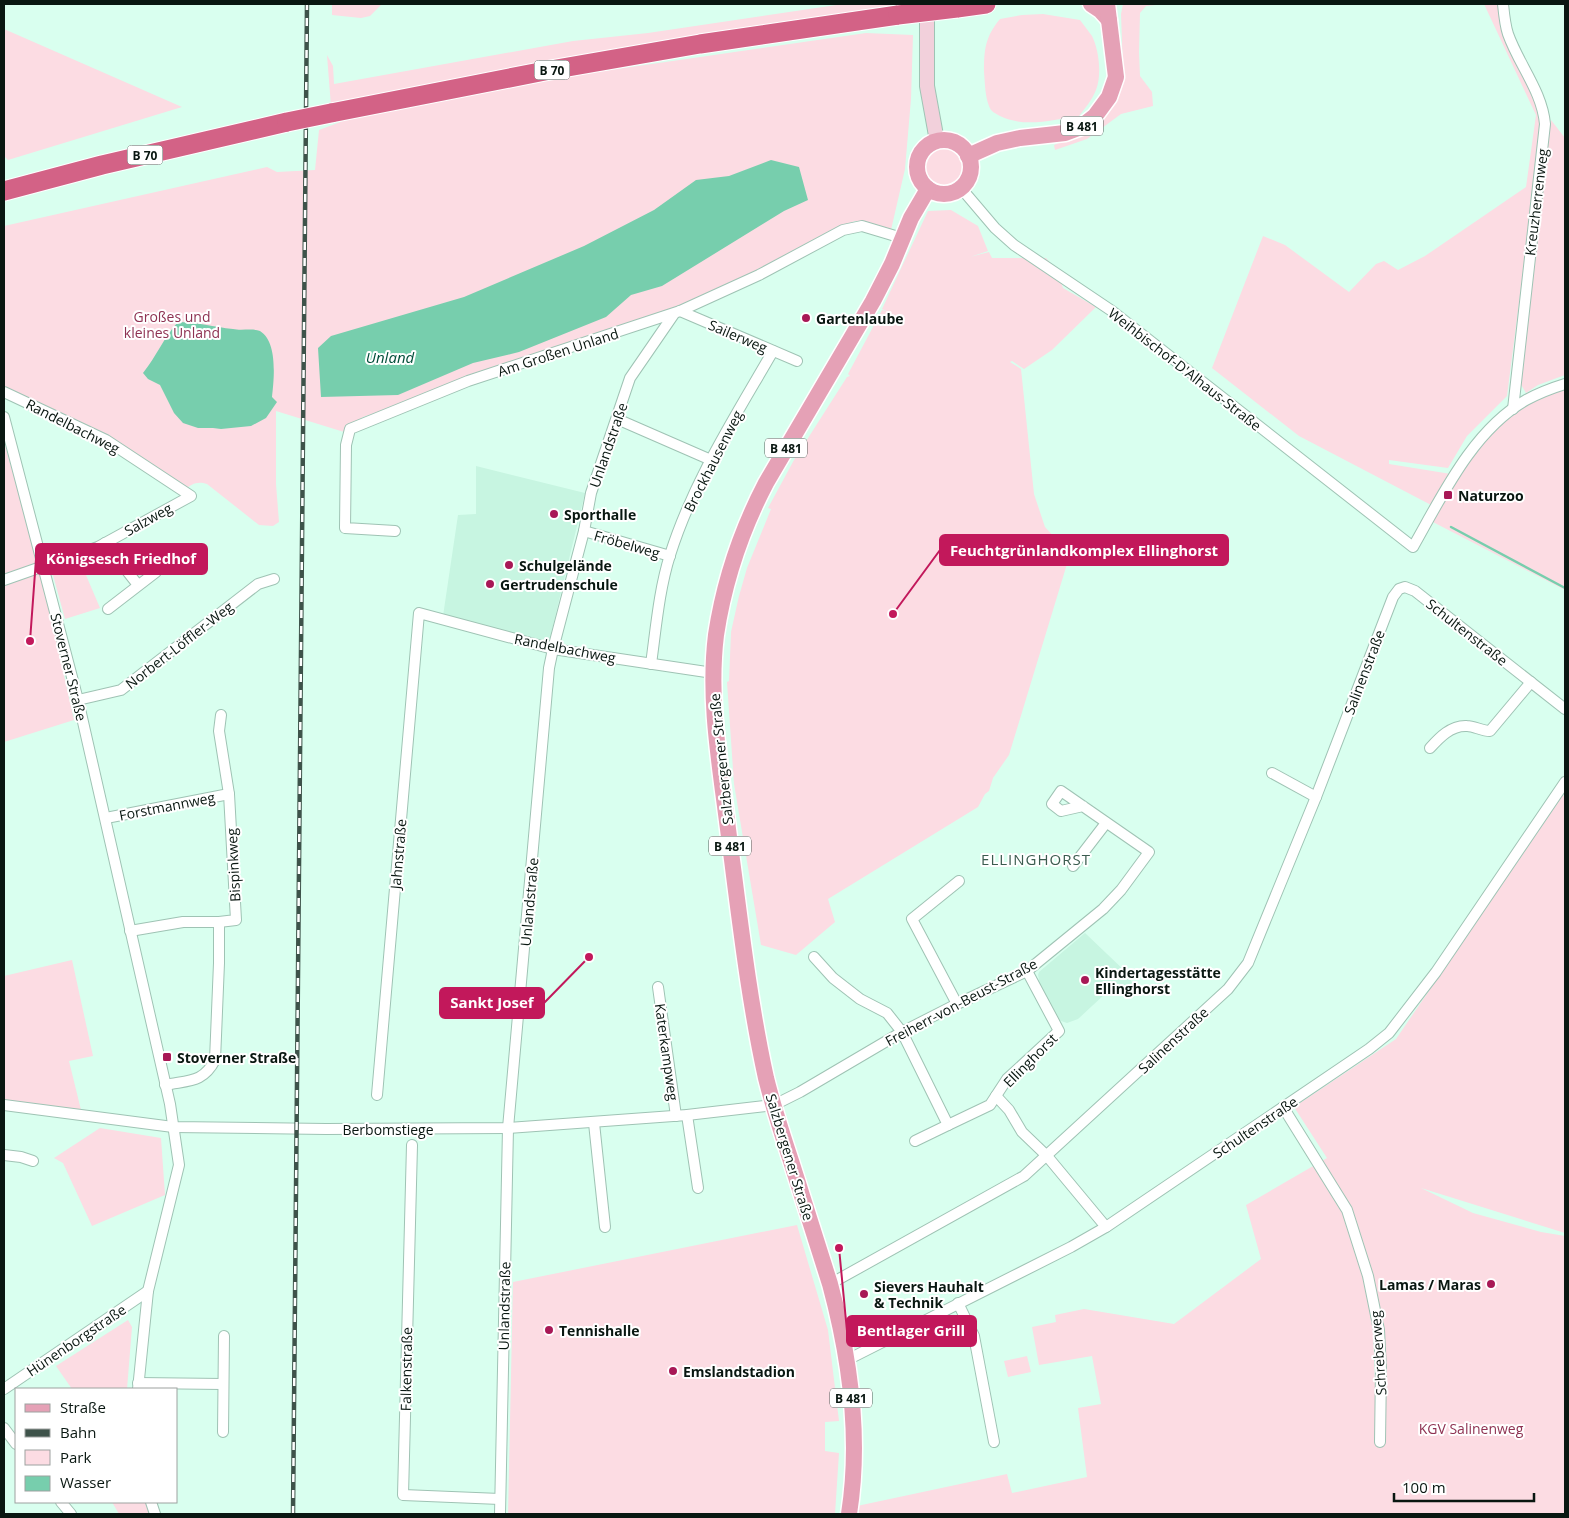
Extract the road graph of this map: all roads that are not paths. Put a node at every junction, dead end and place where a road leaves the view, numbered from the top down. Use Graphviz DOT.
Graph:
graph roads {
  1 [pos="927,4"];
  2 [pos="986,4"];
  3 [pos="1091,4"];
  4 [pos="1503,4"];
  5 [pos="1108,12"];
  6 [pos="937,141"];
  7 [pos="968,156"];
  8 [pos="961,188"];
  9 [pos="928,189"];
  10 [pos="4,191"];
  11 [pos="902,238"];
  12 [pos="677,312"];
  13 [pos="773,351"];
  14 [pos="797,361"];
  15 [pos="1565,384"];
  16 [pos="4,392"];
  17 [pos="1513,409"];
  18 [pos="4,417"];
  19 [pos="617,419"];
  20 [pos="711,460"];
  21 [pos="191,496"];
  22 [pos="395,531"];
  23 [pos="584,531"];
  24 [pos="105,543"];
  25 [pos="670,556"];
  26 [pos="44,567"];
  27 [pos="156,572"];
  28 [pos="274,579"];
  29 [pos="4,580"];
  30 [pos="138,586"];
  31 [pos="1402,588"];
  32 [pos="108,609"];
  33 [pos="419,613"];
  34 [pos="553,649"];
  35 [pos="651,664"];
  36 [pos="713,674"];
  37 [pos="1531,682"];
  38 [pos="78,700"];
  39 [pos="1565,709"];
  40 [pos="222,715"];
  41 [pos="1430,748"];
  42 [pos="1272,773"];
  43 [pos="1565,782"];
  44 [pos="229,794"];
  45 [pos="1316,797"];
  46 [pos="1083,806"];
  47 [pos="106,818"];
  48 [pos="1106,823"];
  49 [pos="1073,866"];
  50 [pos="959,881"];
  51 [pos="219,922"];
  52 [pos="130,931"];
  53 [pos="814,957"];
  54 [pos="1027,971"];
  55 [pos="658,987"];
  56 [pos="957,1004"];
  57 [pos="902,1032"];
  58 [pos="165,1085"];
  59 [pos="377,1095"];
  60 [pos="996,1096"];
  61 [pos="4,1106"];
  62 [pos="774,1106"];
  63 [pos="1284,1107"];
  64 [pos="682,1116"];
  65 [pos="594,1123"];
  66 [pos="948,1125"];
  67 [pos="173,1127"];
  68 [pos="508,1128"];
  69 [pos="915,1141"];
  70 [pos="412,1145"];
  71 [pos="4,1155"];
  72 [pos="1047,1156"];
  73 [pos="33,1161"];
  74 [pos="698,1188"];
  75 [pos="604,1227"];
  76 [pos="1106,1227"];
  77 [pos="830,1284"];
  78 [pos="148,1291"];
  79 [pos="958,1303"];
  80 [pos="224,1336"];
  81 [pos="847,1360"];
  82 [pos="222,1384"];
  83 [pos="138,1386"];
  84 [pos="4,1389"];
  85 [pos="4,1428"];
  86 [pos="223,1432"];
  87 [pos="994,1442"];
  88 [pos="1380,1442"];
  89 [pos="15,1443"];
  90 [pos="500,1499"];
  91 [pos="62,1503"];
  92 [pos="71,1514"];
  93 [pos="500,1514"];
  94 [pos="849,1514"];
  1 -- 6 [label="main road"];
  2 -- 10 [label="highway, B 70, bridge"];
  3 -- 5 [label="main road"];
  4 -- 17 [label="street, Kreuzherrenweg"];
  5 -- 7 [label="main road, B 481"];
  6 -- 7 [label="main road"];
  6 -- 9 [label="main road"];
  7 -- 8 [label="main road"];
  8 -- 9 [label="main road"];
  8 -- 17 [label="street, Weihbischof-D'Alhaus-Straße"];
  9 -- 11 [label="main road, Salzbergener Straße / B 481"];
  11 -- 12 [label="street, Am Großen Unland"];
  11 -- 36 [label="main road, Salzbergener Straße / B 481"];
  12 -- 13 [label="street, Sailerweg"];
  12 -- 19 [label="street, Unlandstraße"];
  12 -- 22 [label="street, Am Großen Unland"];
  13 -- 14 [label="street, Sailerweg"];
  13 -- 20 [label="street, Brockhausenweg"];
  15 -- 17 [label="street"];
  16 -- 21 [label="street, Randelbachweg"];
  18 -- 26 [label="street, Stoverner Straße"];
  19 -- 20 [label="street"];
  19 -- 23 [label="street, Unlandstraße"];
  20 -- 25 [label="street, Brockhausenweg"];
  21 -- 24 [label="street, Salzweg"];
  23 -- 25 [label="street, Fröbelweg"];
  23 -- 34 [label="street, Unlandstraße"];
  24 -- 26 [label="street, Salzweg"];
  24 -- 30 [label="street"];
  25 -- 35 [label="street, Brockhausenweg"];
  26 -- 29 [label="street, Salzweg"];
  26 -- 38 [label="street, Stoverner Straße"];
  27 -- 30 [label="street"];
  28 -- 38 [label="street, Norbert-Löffler-Weg"];
  30 -- 32 [label="street"];
  31 -- 37 [label="street, Schultenstraße"];
  31 -- 45 [label="street, Salinenstraße"];
  33 -- 34 [label="street, Randelbachweg"];
  33 -- 59 [label="street, Jahnstraße"];
  34 -- 35 [label="street, Randelbachweg"];
  34 -- 68 [label="street, Unlandstraße"];
  35 -- 36 [label="street, Randelbachweg"];
  36 -- 62 [label="main road, Salzbergener Straße / B 481"];
  37 -- 39 [label="street, Schultenstraße"];
  37 -- 41 [label="street"];
  38 -- 47 [label="street, Stoverner Straße"];
  40 -- 44 [label="street, Bispinkweg"];
  42 -- 45 [label="street"];
  43 -- 63 [label="street, Schultenstraße"];
  44 -- 47 [label="street, Forstmannweg"];
  44 -- 51 [label="street, Bispinkweg"];
  45 -- 72 [label="street, Salinenstraße"];
  46 -- 48 [label="street"];
  47 -- 52 [label="street, Stoverner Straße"];
  48 -- 49 [label="street"];
  48 -- 54 [label="street, Freiherr-von-Beust-Straße"];
  50 -- 56 [label="street"];
  51 -- 52 [label="street"];
  51 -- 58 [label="street"];
  52 -- 58 [label="street, Stoverner Straße"];
  53 -- 57 [label="street"];
  54 -- 56 [label="street, Freiherr-von-Beust-Straße"];
  54 -- 60 [label="street, Ellinghorst"];
  55 -- 64 [label="street, Katerkampweg"];
  56 -- 57 [label="street, Freiherr-von-Beust-Straße"];
  57 -- 62 [label="street, Freiherr-von-Beust-Straße"];
  57 -- 66 [label="street"];
  58 -- 67 [label="street, Stoverner Straße"];
  60 -- 66 [label="street, Ellinghorst"];
  60 -- 72 [label="street, Ellinghorst"];
  61 -- 67 [label="street, Berbomstiege"];
  62 -- 64 [label="street, Berbomstiege"];
  62 -- 77 [label="main road, Salzbergener Straße / B 481"];
  63 -- 76 [label="street, Schultenstraße"];
  63 -- 88 [label="street, Schreberweg"];
  64 -- 65 [label="street, Berbomstiege"];
  64 -- 74 [label="street, Katerkampweg"];
  65 -- 68 [label="street, Berbomstiege"];
  65 -- 75 [label="street"];
  66 -- 69 [label="street, Ellinghorst"];
  67 -- 68 [label="street, Berbomstiege"];
  67 -- 78 [label="street, Stoverner Straße"];
  68 -- 90 [label="street, Unlandstraße"];
  70 -- 90 [label="street, Falkenstraße"];
  71 -- 73 [label="street"];
  72 -- 76 [label="street, Ellinghorst"];
  72 -- 77 [label="street, Salinenstraße"];
  76 -- 79 [label="street, Schultenstraße"];
  77 -- 81 [label="main road, Salzbergener Straße / B 481"];
  78 -- 83 [label="street, Stoverner Straße"];
  78 -- 84 [label="street, Hünenborgstraße"];
  79 -- 81 [label="street, Schultenstraße"];
  79 -- 87 [label="street"];
  80 -- 82 [label="street"];
  81 -- 94 [label="main road, Salzbergener Straße / B 481"];
  82 -- 83 [label="street"];
  82 -- 86 [label="street"];
  85 -- 89 [label="street"];
  90 -- 93 [label="street, Unlandstraße"];
  91 -- 92 [label="street"];
}
